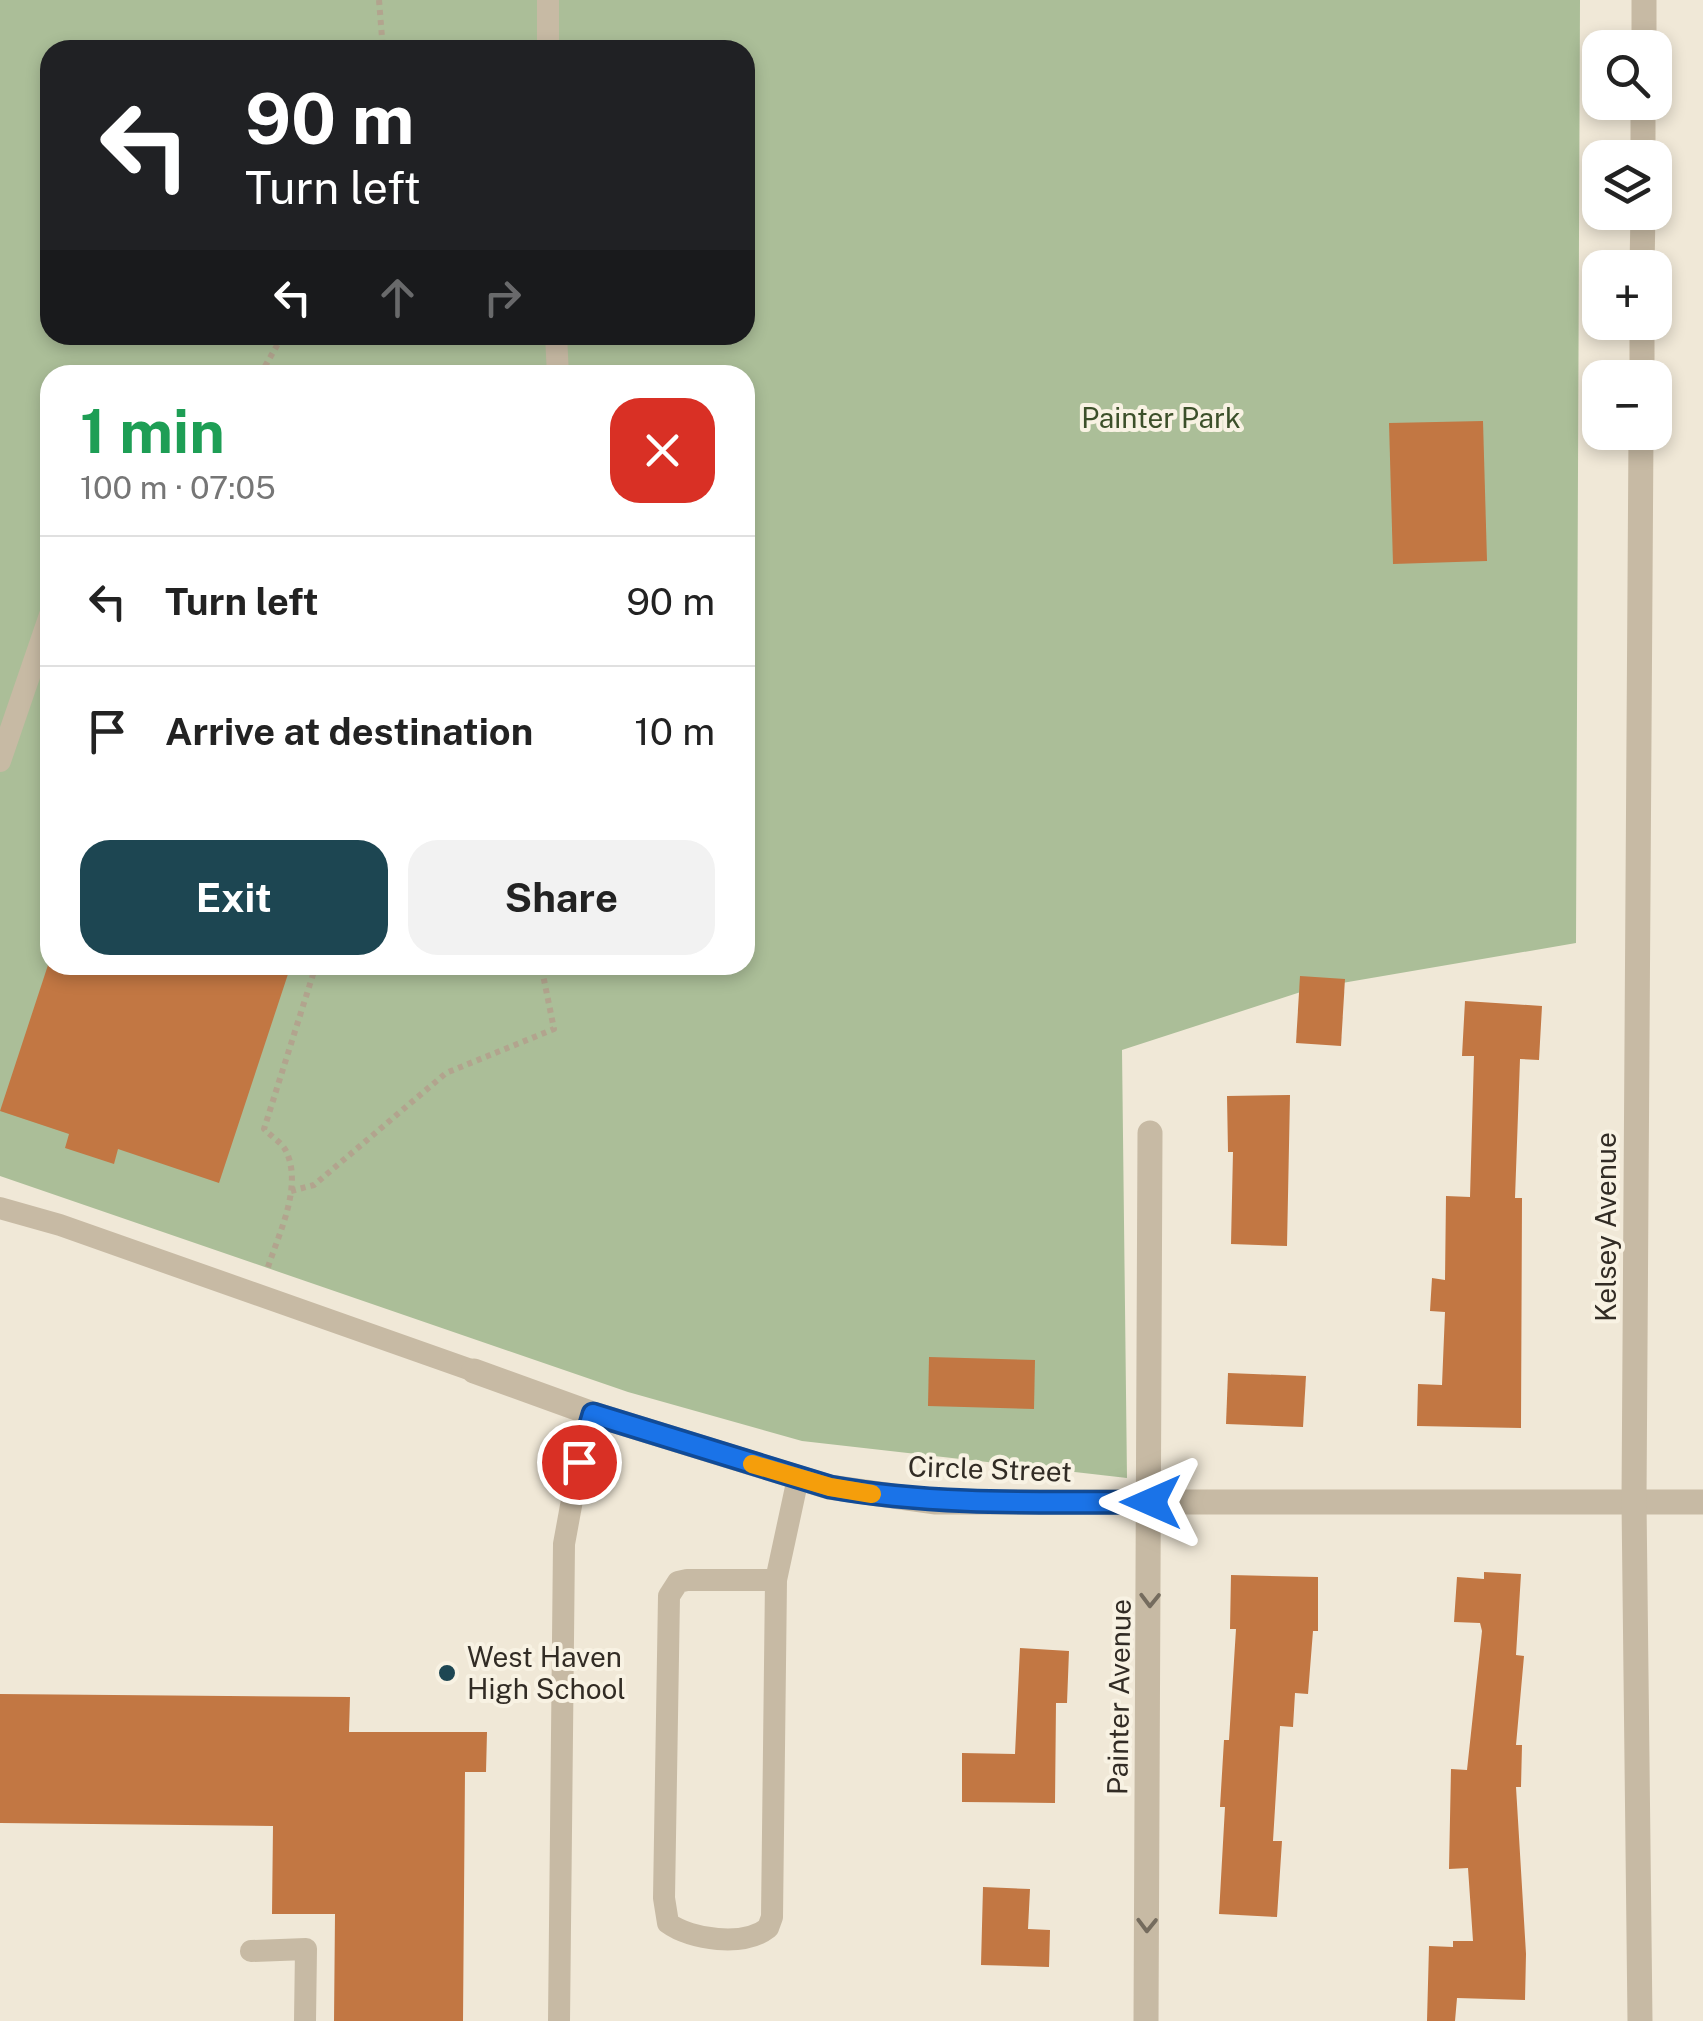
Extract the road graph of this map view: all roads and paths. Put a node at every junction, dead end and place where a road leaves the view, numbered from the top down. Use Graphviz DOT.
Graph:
graph roads {
  1 [pos="379,0"];
  2 [pos="548,0"];
  3 [pos="1644,0"];
  4 [pos="1644,30"];
  5 [pos="383,40"];
  6 [pos="548,40"];
  7 [pos="1641,450"];
  8 [pos="40,644"];
  9 [pos="0,761"];
  10 [pos="313,975"];
  11 [pos="543,975"];
  12 [pos="1150,1133"];
  13 [pos="291,1191"];
  14 [pos="0,1208"];
  15 [pos="259,1297"];
  16 [pos="474,1371"];
  17 [pos="593,1414"];
  18 [pos="798,1478"];
  19 [pos="1151,1502"];
  20 [pos="1634,1502"];
  21 [pos="1703,1502"];
  22 [pos="776,1580"];
  23 [pos="251,1952"];
  24 [pos="306,2021"];
  25 [pos="559,2021"];
  26 [pos="1146,2021"];
  27 [pos="1640,2021"];
  1 -- 5 [label="path"];
  2 -- 6 [label="lane"];
  3 -- 4 [label="street"];
  7 -- 20 [label="street, Kelsey Avenue"];
  8 -- 9 [label="lane"];
  10 -- 13 [label="path"];
  11 -- 13 [label="path"];
  12 -- 19 [label="street, Painter Avenue"];
  13 -- 15 [label="path"];
  14 -- 15 [label="lane"];
  15 -- 16 [label="lane"];
  16 -- 17 [label="street, Circle Street"];
  17 -- 18 [label="street, Circle Street"];
  17 -- 25 [label="lane"];
  18 -- 19 [label="street, Circle Street"];
  18 -- 22 [label="lane"];
  19 -- 20 [label="street, Circle Street"];
  19 -- 26 [label="street, Painter Avenue, one-way"];
  20 -- 21 [label="street, Circle Street"];
  20 -- 27 [label="street, Kelsey Avenue"];
  22 -- 22 [label="lane"];
  23 -- 24 [label="lane"];
}
